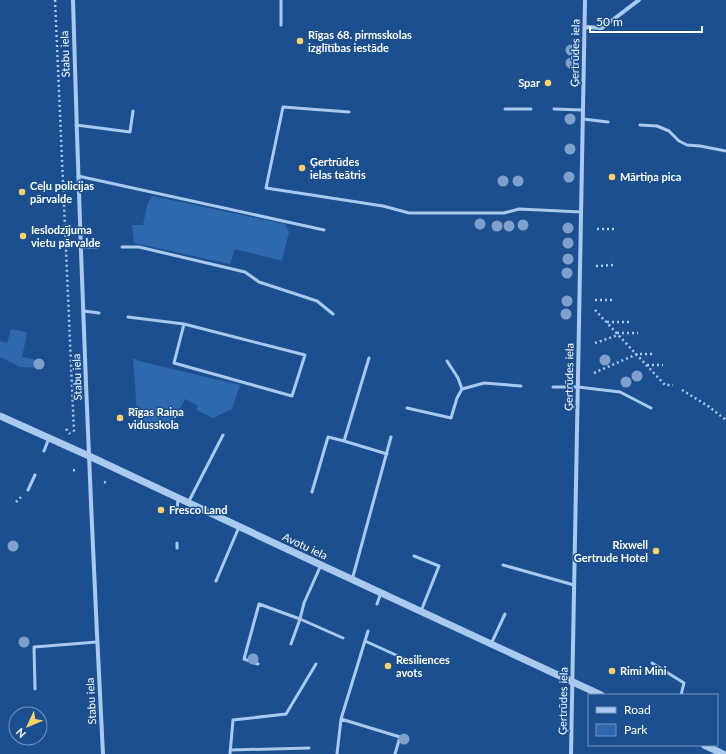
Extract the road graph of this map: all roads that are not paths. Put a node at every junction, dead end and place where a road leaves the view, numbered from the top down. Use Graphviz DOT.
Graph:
graph roads {
  1 [pos="73,0"];
  2 [pos="281,0"];
  3 [pos="585,0"];
  4 [pos="639,0"];
  5 [pos="281,25"];
  6 [pos="585,27"];
  7 [pos="505,109"];
  8 [pos="531,109"];
  9 [pos="554,109"];
  10 [pos="583,110"];
  11 [pos="133,111"];
  12 [pos="349,112"];
  13 [pos="583,119"];
  14 [pos="608,122"];
  15 [pos="76,125"];
  16 [pos="640,125"];
  17 [pos="726,151"];
  18 [pos="78,176"];
  19 [pos="581,212"];
  20 [pos="324,230"];
  21 [pos="81,247"];
  22 [pos="96,247"];
  23 [pos="122,247"];
  24 [pos="84,311"];
  25 [pos="100,313"];
  26 [pos="333,314"];
  27 [pos="128,317"];
  28 [pos="184,324"];
  29 [pos="369,358"];
  30 [pos="446,362"];
  31 [pos="521,386"];
  32 [pos="553,387"];
  33 [pos="578,388"];
  34 [pos="462,389"];
  35 [pos="407,408"];
  36 [pos="650,408"];
  37 [pos="0,416"];
  38 [pos="223,435"];
  39 [pos="391,437"];
  40 [pos="49,438"];
  41 [pos="344,441"];
  42 [pos="44,451"];
  43 [pos="387,454"];
  44 [pos="89,456"];
  45 [pos="35,475"];
  46 [pos="28,490"];
  47 [pos="312,492"];
  48 [pos="178,498"];
  49 [pos="188,503"];
  50 [pos="177,512"];
  51 [pos="240,527"];
  52 [pos="177,543"];
  53 [pos="176,548"];
  54 [pos="414,556"];
  55 [pos="321,565"];
  56 [pos="503,565"];
  57 [pos="352,580"];
  58 [pos="216,581"];
  59 [pos="574,585"];
  60 [pos="381,593"];
  61 [pos="377,604"];
  62 [pos="421,612"];
  63 [pos="505,614"];
  64 [pos="300,619"];
  65 [pos="368,631"];
  66 [pos="343,638"];
  67 [pos="365,641"];
  68 [pos="97,642"];
  69 [pos="291,644"];
  70 [pos="490,644"];
  71 [pos="409,661"];
  72 [pos="652,663"];
  73 [pos="258,664"];
  74 [pos="316,664"];
  75 [pos="572,681"];
  76 [pos="35,689"];
  77 [pos="599,694"];
  78 [pos="680,694"];
  79 [pos="341,718"];
  80 [pos="706,746"];
  81 [pos="309,748"];
  82 [pos="230,752"];
  83 [pos="103,754"];
  84 [pos="337,754"];
  85 [pos="395,754"];
  86 [pos="571,754"];
  87 [pos="725,754"];
  1 -- 15 [label="street, Stabu iela"];
  2 -- 5 [label="lane"];
  3 -- 6 [label="street, Ģertrūdes iela"];
  4 -- 6 [label="street"];
  6 -- 10 [label="street, Ģertrūdes iela"];
  7 -- 8 [label="lane"];
  9 -- 10 [label="lane"];
  10 -- 13 [label="street, Ģertrūdes iela"];
  11 -- 15 [label="lane"];
  12 -- 19 [label="lane"];
  13 -- 14 [label="lane"];
  13 -- 19 [label="street, Ģertrūdes iela"];
  15 -- 18 [label="street, Stabu iela"];
  16 -- 17 [label="lane"];
  18 -- 20 [label="lane"];
  18 -- 21 [label="street, Stabu iela"];
  19 -- 33 [label="street, Ģertrūdes iela"];
  21 -- 22 [label="lane"];
  21 -- 24 [label="street, Stabu iela"];
  23 -- 26 [label="lane"];
  24 -- 25 [label="lane"];
  24 -- 44 [label="street, Stabu iela"];
  27 -- 28 [label="lane"];
  28 -- 28 [label="lane"];
  29 -- 41 [label="lane"];
  30 -- 34 [label="lane"];
  31 -- 34 [label="lane"];
  32 -- 33 [label="lane"];
  33 -- 36 [label="lane"];
  33 -- 59 [label="street, Ģertrūdes iela"];
  34 -- 35 [label="lane"];
  37 -- 40 [label="street, Avotu iela"];
  38 -- 49 [label="lane"];
  39 -- 43 [label="lane"];
  40 -- 42 [label="lane"];
  40 -- 44 [label="street, Avotu iela"];
  41 -- 43 [label="lane"];
  41 -- 47 [label="lane"];
  43 -- 57 [label="lane"];
  44 -- 48 [label="street, Avotu iela"];
  44 -- 68 [label="street, Stabu iela"];
  45 -- 46 [label="lane"];
  48 -- 49 [label="street, Avotu iela"];
  48 -- 50 [label="lane"];
  49 -- 51 [label="street, Avotu iela"];
  51 -- 55 [label="street, Avotu iela"];
  51 -- 58 [label="lane"];
  52 -- 53 [label="lane"];
  54 -- 62 [label="lane"];
  55 -- 57 [label="street, Avotu iela"];
  55 -- 64 [label="lane"];
  56 -- 59 [label="lane"];
  57 -- 60 [label="street, Avotu iela"];
  59 -- 75 [label="street, Ģertrūdes iela"];
  60 -- 61 [label="lane"];
  60 -- 62 [label="street, Avotu iela"];
  62 -- 70 [label="street, Avotu iela"];
  63 -- 70 [label="lane"];
  64 -- 66 [label="lane"];
  64 -- 69 [label="lane"];
  64 -- 73 [label="lane"];
  65 -- 67 [label="lane"];
  67 -- 71 [label="lane"];
  67 -- 79 [label="lane"];
  68 -- 76 [label="lane"];
  68 -- 83 [label="street, Stabu iela"];
  70 -- 75 [label="street, Avotu iela"];
  72 -- 78 [label="lane"];
  74 -- 82 [label="lane"];
  75 -- 77 [label="street, Avotu iela"];
  75 -- 86 [label="street, Ģertrūdes iela"];
  79 -- 84 [label="lane"];
  79 -- 85 [label="lane"];
  80 -- 87 [label="street"];
  81 -- 82 [label="lane"];
}
